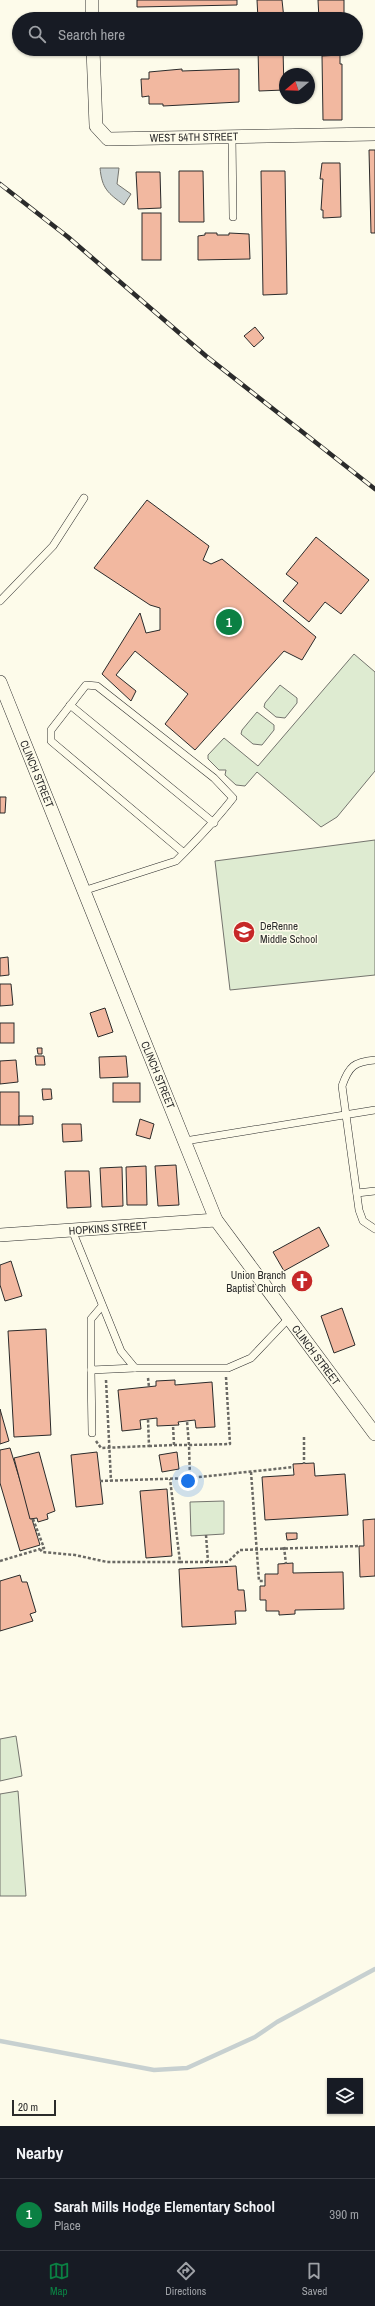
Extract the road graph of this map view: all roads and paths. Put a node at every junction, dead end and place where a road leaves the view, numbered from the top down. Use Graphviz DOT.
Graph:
graph roads {
  1 [pos="92,0"];
  2 [pos="92,12"];
  3 [pos="93,56"];
  4 [pos="375,134"];
  5 [pos="232,136"];
  6 [pos="233,217"];
  7 [pos="84,498"];
  8 [pos="0,601"];
  9 [pos="0,682"];
  10 [pos="70,705"];
  11 [pos="214,822"];
  12 [pos="184,853"];
  13 [pos="83,891"];
  14 [pos="375,1060"];
  15 [pos="375,1110"];
  16 [pos="347,1114"];
  17 [pos="185,1141"];
  18 [pos="375,1191"];
  19 [pos="357,1193"];
  20 [pos="216,1220"];
  21 [pos="375,1229"];
  22 [pos="72,1230"];
  23 [pos="0,1235"];
  24 [pos="102,1306"];
  25 [pos="289,1318"];
  26 [pos="135,1368"];
  27 [pos="225,1368"];
  28 [pos="106,1369"];
  29 [pos="91,1370"];
  30 [pos="148,1419"];
  31 [pos="188,1421"];
  32 [pos="173,1425"];
  33 [pos="92,1433"];
  34 [pos="375,1434"];
  35 [pos="304,1437"];
  36 [pos="174,1445"];
  37 [pos="189,1445"];
  38 [pos="149,1446"];
  39 [pos="110,1449"];
  40 [pos="304,1464"];
  41 [pos="294,1467"];
  42 [pos="252,1472"];
  43 [pos="190,1478"];
  44 [pos="170,1479"];
  45 [pos="100,1481"];
  46 [pos="110,1481"];
  47 [pos="33,1519"];
  48 [pos="206,1535"];
  49 [pos="359,1546"];
  50 [pos="284,1547"];
  51 [pos="40,1549"];
  52 [pos="256,1549"];
  53 [pos="0,1561"];
  54 [pos="180,1562"];
  55 [pos="208,1562"];
  56 [pos="286,1564"];
  57 [pos="265,1581"];
  1 -- 2 [label="street"];
  3 -- 5 [label="street, WEST 54TH STREET"];
  4 -- 5 [label="street, WEST 54TH STREET"];
  5 -- 6 [label="lane"];
  7 -- 8 [label="lane"];
  9 -- 13 [label="street, CLINCH STREET"];
  10 -- 11 [label="lane"];
  10 -- 11 [label="lane"];
  10 -- 12 [label="lane"];
  11 -- 12 [label="lane"];
  12 -- 13 [label="lane"];
  13 -- 17 [label="street, CLINCH STREET"];
  14 -- 16 [label="lane"];
  15 -- 16 [label="lane"];
  16 -- 17 [label="lane"];
  16 -- 19 [label="lane"];
  17 -- 20 [label="street, CLINCH STREET"];
  18 -- 19 [label="lane"];
  19 -- 21 [label="lane"];
  20 -- 22 [label="street, HOPKINS STREET"];
  20 -- 25 [label="street, CLINCH STREET"];
  22 -- 23 [label="street, HOPKINS STREET"];
  22 -- 24 [label="lane"];
  24 -- 26 [label="lane"];
  24 -- 29 [label="lane"];
  25 -- 27 [label="lane"];
  25 -- 34 [label="street, CLINCH STREET"];
  26 -- 27 [label="lane"];
  26 -- 28 [label="lane"];
  27 -- 37 [label="path"];
  28 -- 29 [label="lane"];
  28 -- 39 [label="path"];
  29 -- 33 [label="lane"];
  30 -- 38 [label="path"];
  31 -- 37 [label="path"];
  32 -- 36 [label="path"];
  33 -- 39 [label="path"];
  35 -- 40 [label="path"];
  36 -- 37 [label="path"];
  36 -- 38 [label="path"];
  37 -- 43 [label="path"];
  38 -- 39 [label="path"];
  39 -- 46 [label="path"];
  41 -- 42 [label="path"];
  42 -- 43 [label="path"];
  42 -- 52 [label="path"];
  43 -- 44 [label="path"];
  44 -- 46 [label="path"];
  44 -- 54 [label="path"];
  45 -- 46 [label="path"];
  47 -- 51 [label="path"];
  48 -- 55 [label="path"];
  49 -- 50 [label="path"];
  50 -- 52 [label="path"];
  50 -- 56 [label="path"];
  51 -- 53 [label="path"];
  51 -- 54 [label="path"];
  52 -- 55 [label="path"];
  52 -- 57 [label="path"];
  54 -- 55 [label="path"];
}
